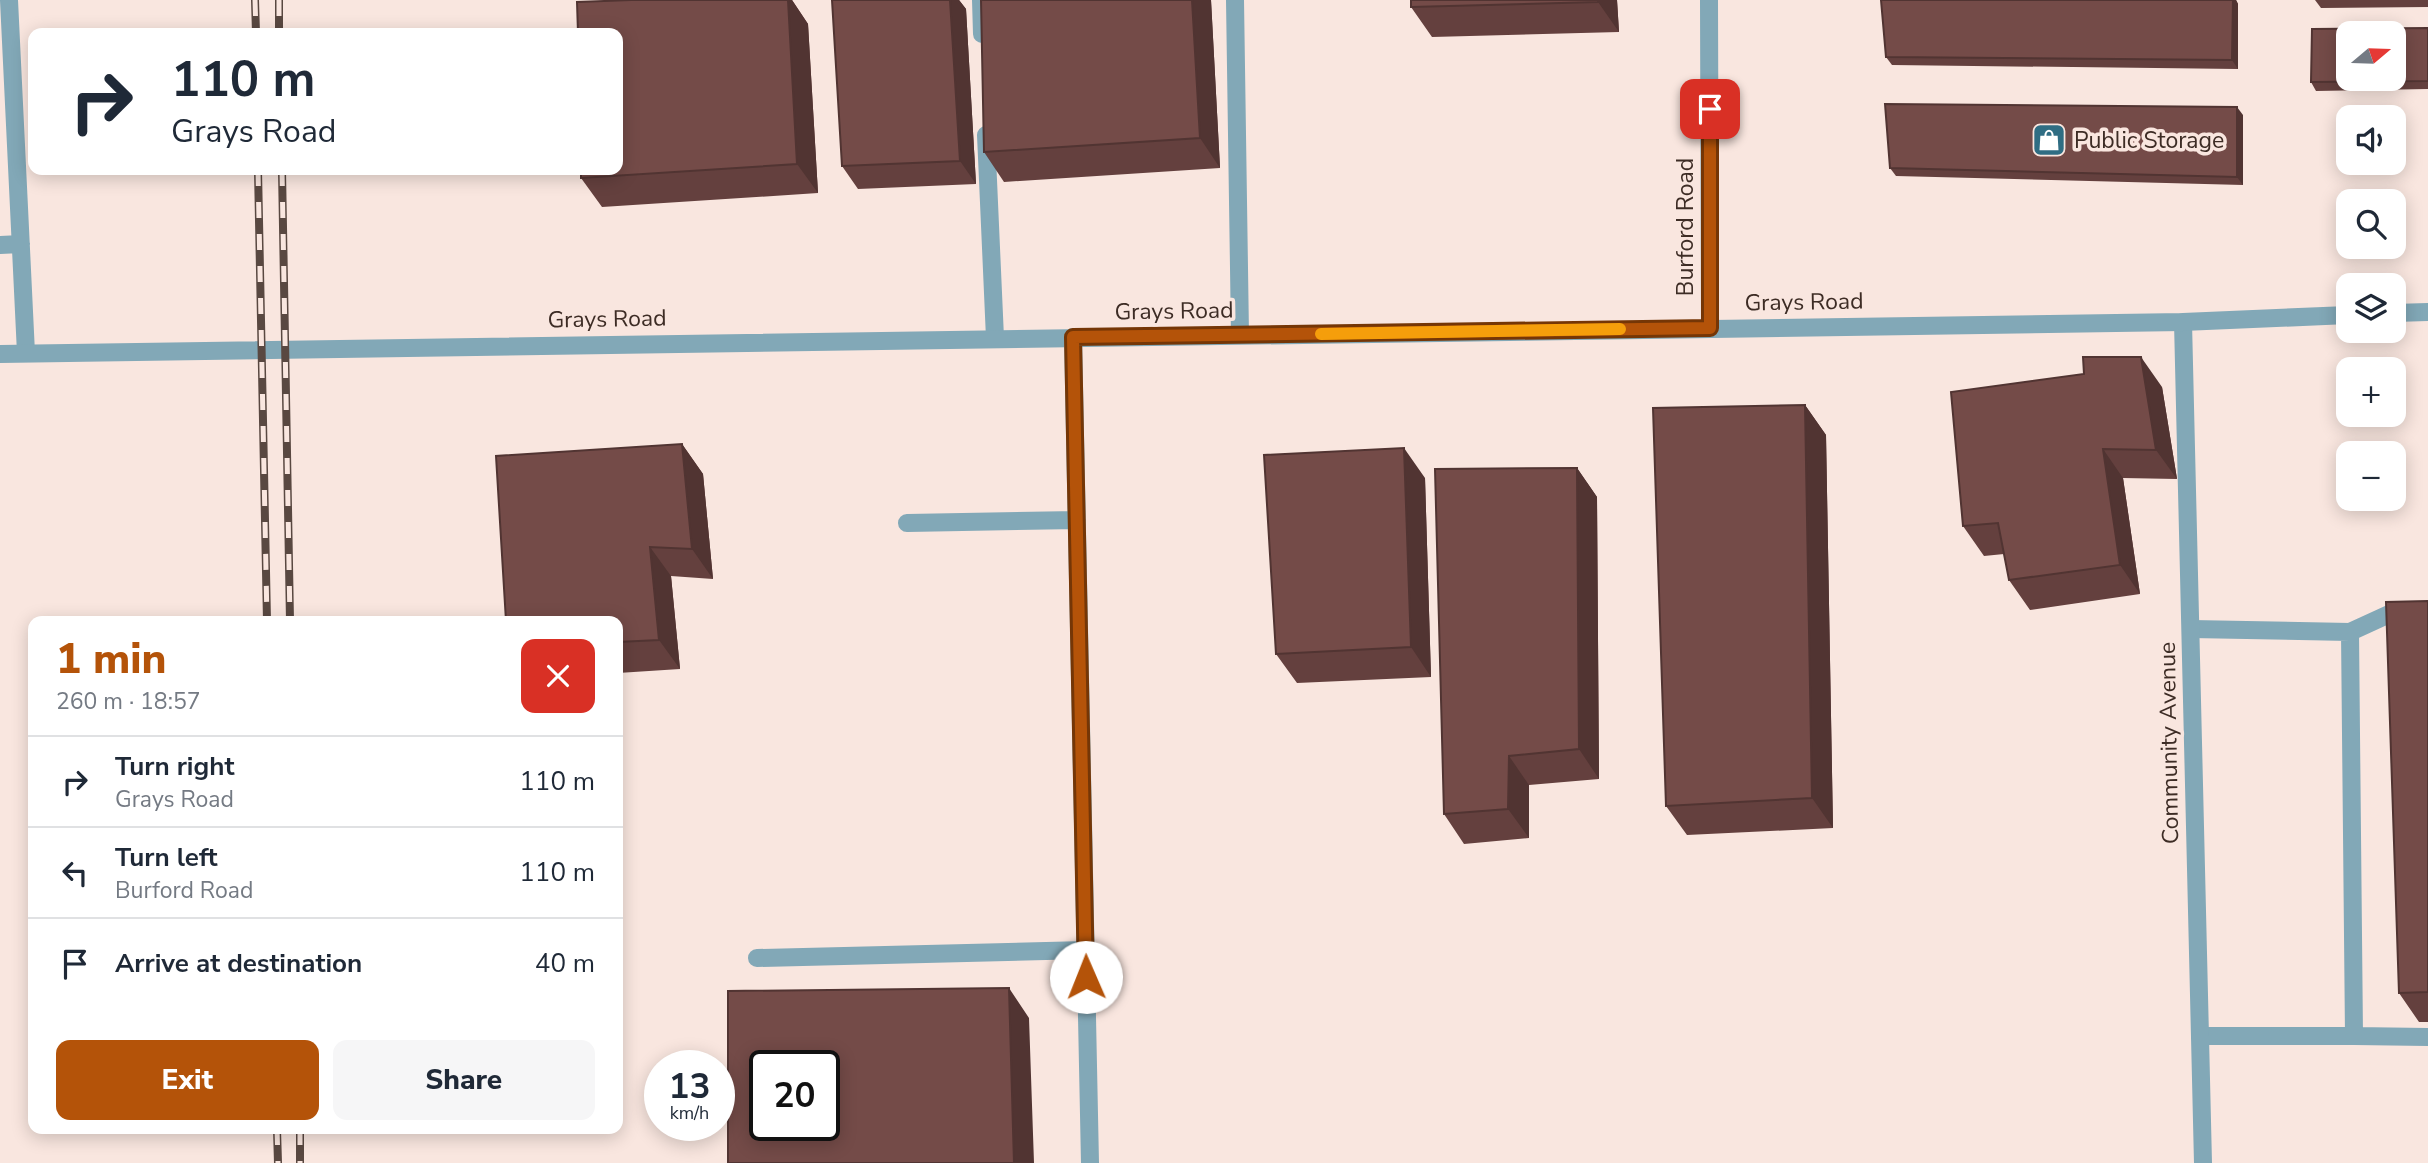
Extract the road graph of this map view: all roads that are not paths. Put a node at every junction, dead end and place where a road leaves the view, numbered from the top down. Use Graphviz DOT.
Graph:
graph roads {
  1 [pos="9,0"];
  2 [pos="981,0"];
  3 [pos="1235,0"];
  4 [pos="1709,0"];
  5 [pos="983,54"];
  6 [pos="986,122"];
  7 [pos="0,244"];
  8 [pos="21,244"];
  9 [pos="2428,312"];
  10 [pos="2406,313"];
  11 [pos="2336,316"];
  12 [pos="2183,322"];
  13 [pos="1710,328"];
  14 [pos="1240,335"];
  15 [pos="1073,337"];
  16 [pos="995,338"];
  17 [pos="26,353"];
  18 [pos="0,354"];
  19 [pos="1077,520"];
  20 [pos="907,523"];
  21 [pos="2428,610"];
  22 [pos="2191,629"];
  23 [pos="2350,632"];
  24 [pos="1086,950"];
  25 [pos="757,958"];
  26 [pos="2200,1036"];
  27 [pos="2354,1036"];
  28 [pos="2428,1037"];
  29 [pos="1090,1163"];
  30 [pos="2203,1163"];
  1 -- 8 [label="street"];
  2 -- 5 [label="street"];
  3 -- 14 [label="street"];
  4 -- 13 [label="street, Burford Road"];
  6 -- 16 [label="street"];
  7 -- 8 [label="street"];
  8 -- 17 [label="street"];
  9 -- 10 [label="street"];
  11 -- 12 [label="street, Grays Road"];
  12 -- 13 [label="street, Grays Road"];
  12 -- 22 [label="street, Community Avenue"];
  13 -- 14 [label="street, Grays Road"];
  14 -- 15 [label="street, Grays Road"];
  15 -- 16 [label="street, Grays Road"];
  15 -- 19 [label="street"];
  16 -- 17 [label="street, Grays Road"];
  17 -- 18 [label="street, Grays Road"];
  19 -- 20 [label="street"];
  19 -- 24 [label="street"];
  21 -- 23 [label="street"];
  22 -- 23 [label="street"];
  22 -- 26 [label="street, Community Avenue"];
  23 -- 27 [label="street"];
  24 -- 25 [label="street"];
  24 -- 29 [label="street"];
  26 -- 27 [label="street"];
  26 -- 30 [label="street, Community Avenue"];
  27 -- 28 [label="street"];
}
